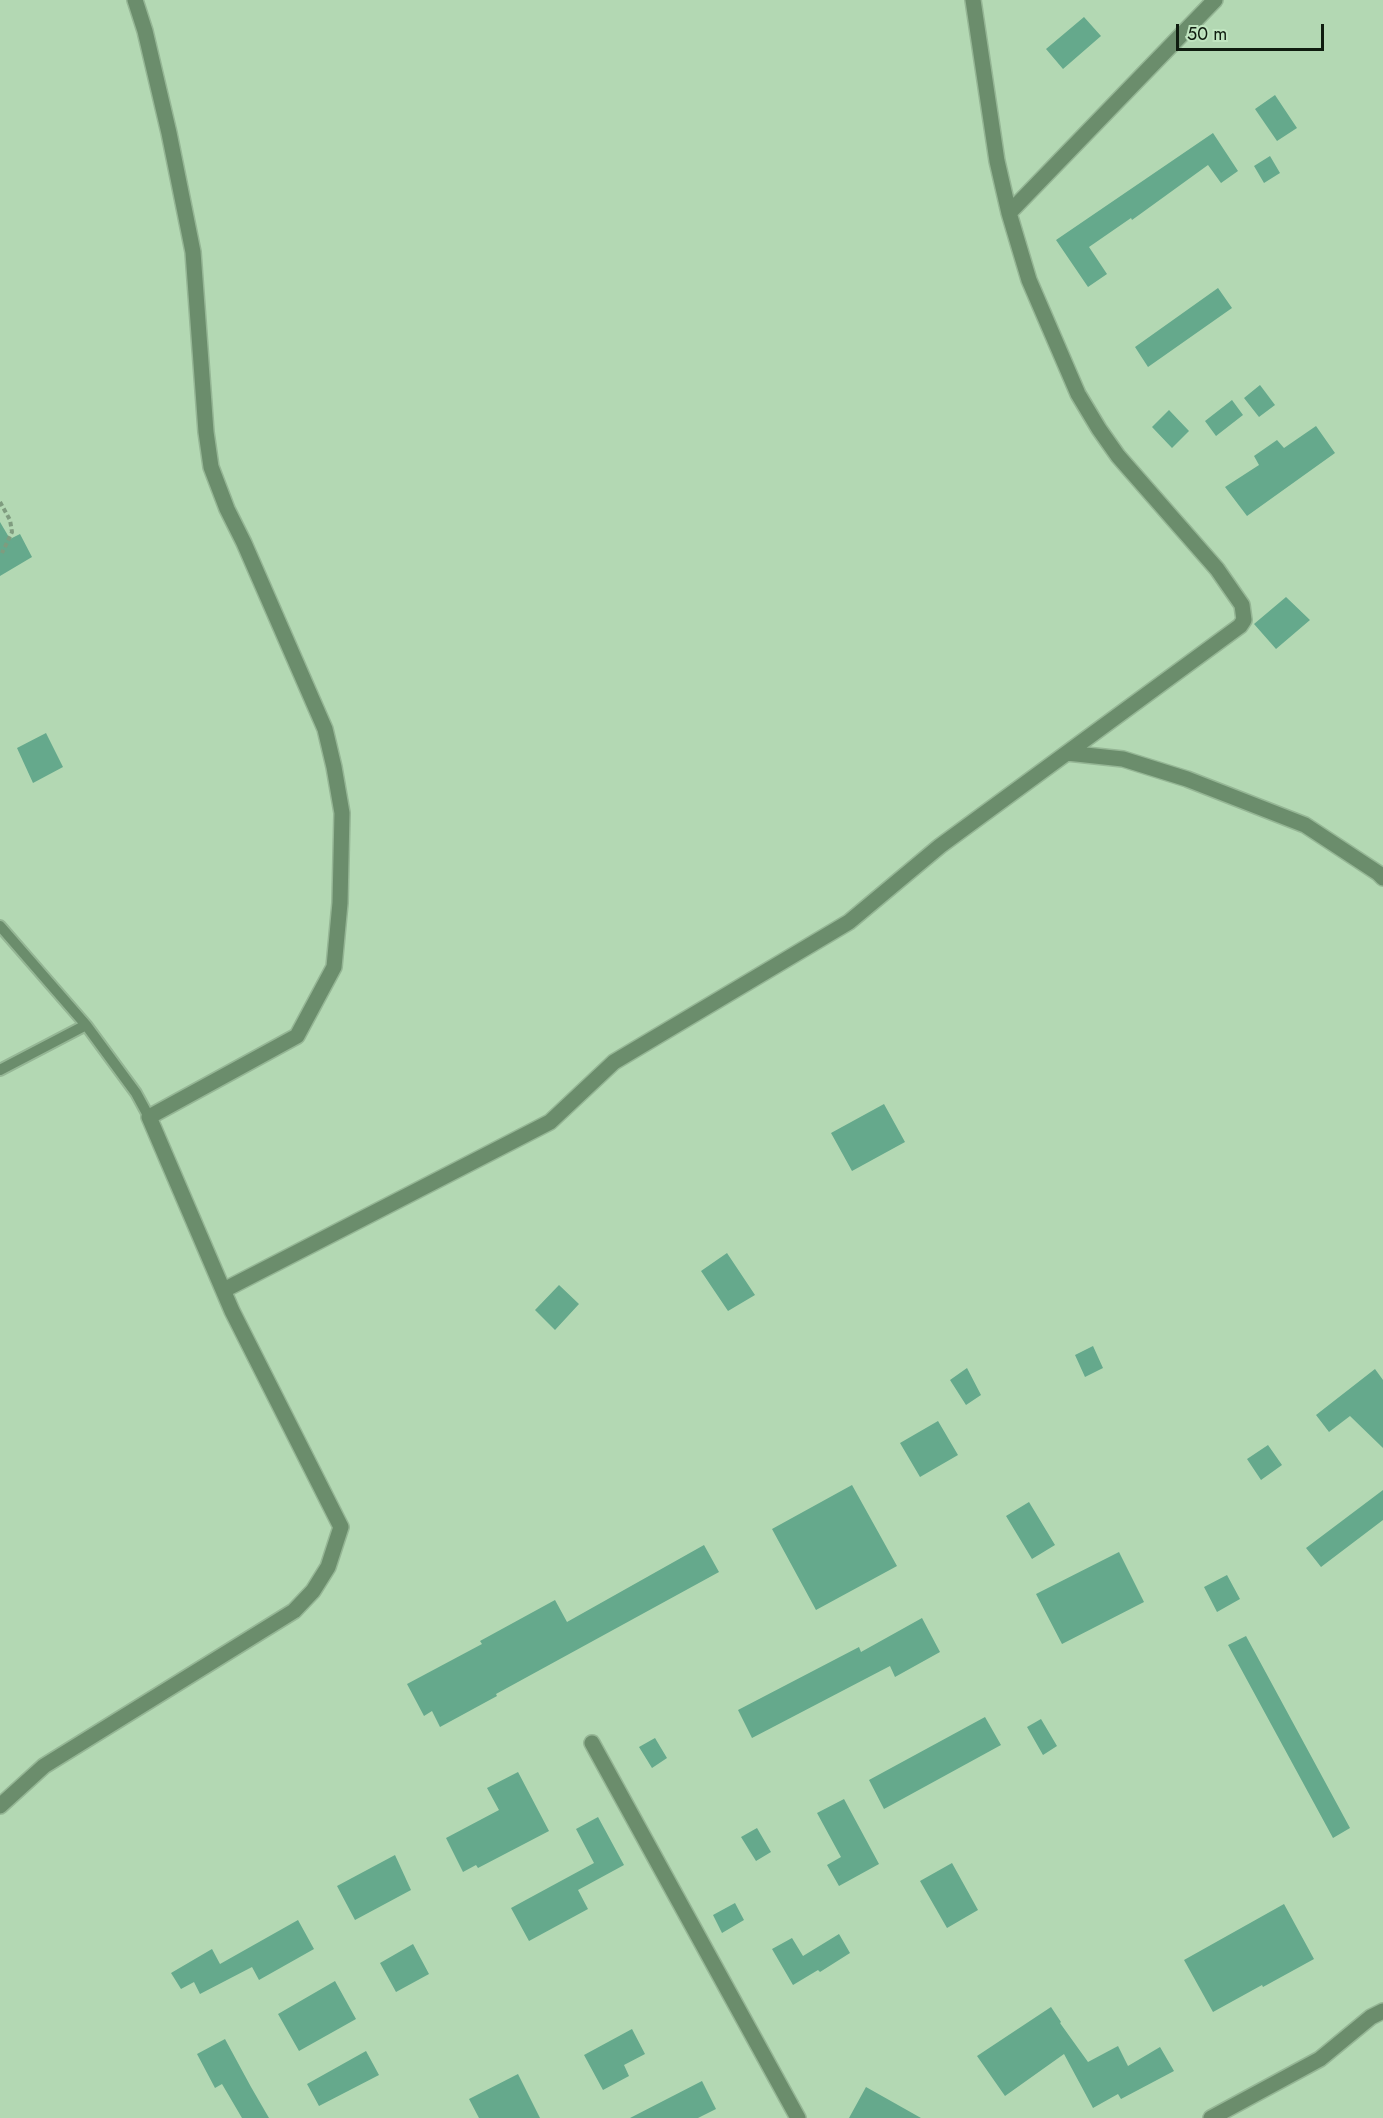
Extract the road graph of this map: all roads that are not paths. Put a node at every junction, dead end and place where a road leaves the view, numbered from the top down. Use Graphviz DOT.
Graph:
graph roads {
  1 [pos="135,0"];
  2 [pos="973,0"];
  3 [pos="1215,0"];
  4 [pos="1009,213"];
  5 [pos="1067,753"];
  6 [pos="1383,878"];
  7 [pos="0,926"];
  8 [pos="87,1025"];
  9 [pos="0,1070"];
  10 [pos="149,1117"];
  11 [pos="224,1290"];
  12 [pos="592,1743"];
  13 [pos="0,1806"];
  14 [pos="1383,2011"];
  15 [pos="798,2118"];
  16 [pos="1210,2118"];
  1 -- 10 [label="street"];
  2 -- 4 [label="street"];
  3 -- 4 [label="street"];
  4 -- 5 [label="street"];
  5 -- 6 [label="street"];
  5 -- 11 [label="street"];
  7 -- 8 [label="lane"];
  8 -- 9 [label="lane"];
  8 -- 10 [label="lane"];
  10 -- 11 [label="street"];
  11 -- 13 [label="street"];
  12 -- 15 [label="street"];
  14 -- 16 [label="street"];
}
